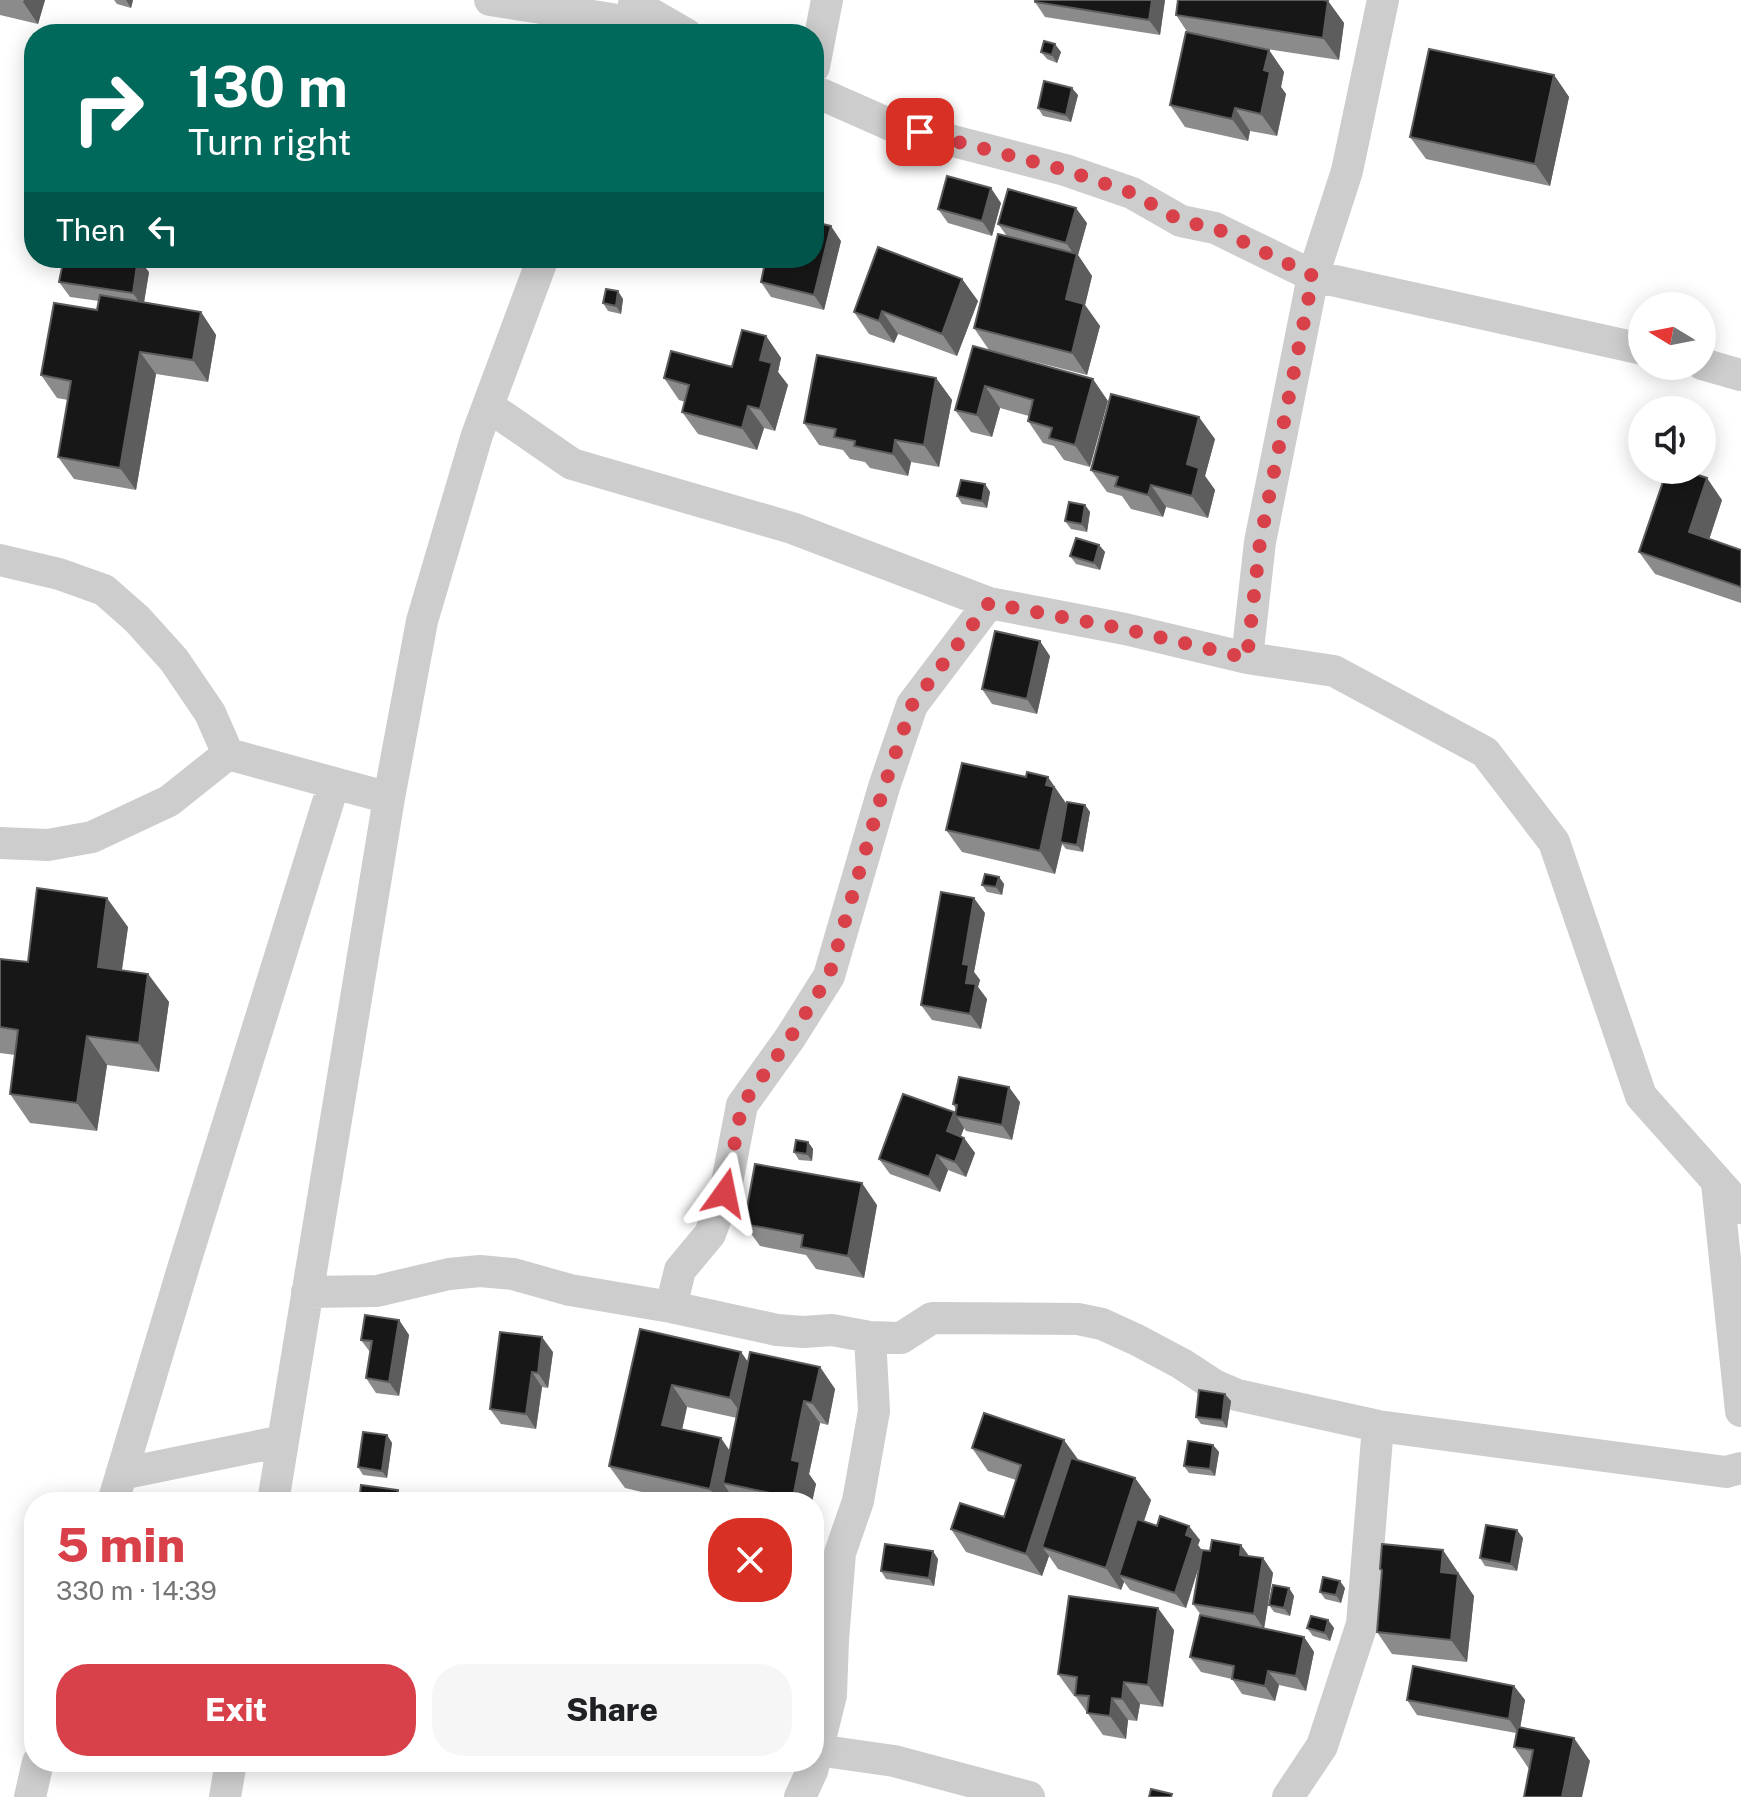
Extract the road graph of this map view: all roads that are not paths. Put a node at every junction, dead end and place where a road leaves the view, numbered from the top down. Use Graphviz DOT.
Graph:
graph roads {
  1 [pos="490,0"];
  2 [pos="827,0"];
  3 [pos="1383,0"];
  4 [pos="632,15"];
  5 [pos="658,24"];
  6 [pos="822,24"];
  7 [pos="824,95"];
  8 [pos="539,268"];
  9 [pos="1313,276"];
  10 [pos="1628,346"];
  11 [pos="1716,368"];
  12 [pos="1741,375"];
  13 [pos="488,406"];
  14 [pos="0,560"];
  15 [pos="989,603"];
  16 [pos="1247,658"];
  17 [pos="228,754"];
  18 [pos="334,783"];
  19 [pos="389,798"];
  20 [pos="0,843"];
  21 [pos="1717,1183"];
  22 [pos="1741,1208"];
  23 [pos="307,1292"];
  24 [pos="671,1307"];
  25 [pos="870,1337"];
  26 [pos="1741,1411"];
  27 [pos="1378,1426"];
  28 [pos="283,1441"];
  29 [pos="1741,1468"];
  30 [pos="117,1488"];
  31 [pos="275,1492"];
  32 [pos="824,1722"];
  33 [pos="824,1751"];
  34 [pos="36,1772"];
  35 [pos="229,1772"];
  36 [pos="812,1772"];
  37 [pos="30,1797"];
  38 [pos="225,1797"];
  39 [pos="800,1797"];
  40 [pos="1029,1797"];
  41 [pos="1288,1797"];
  1 -- 4 [label="street"];
  2 -- 6 [label="street"];
  3 -- 9 [label="street"];
  4 -- 5 [label="street"];
  7 -- 9 [label="street"];
  8 -- 13 [label="street"];
  9 -- 10 [label="street"];
  9 -- 16 [label="street"];
  11 -- 12 [label="street"];
  13 -- 15 [label="street"];
  13 -- 19 [label="street"];
  14 -- 17 [label="street"];
  15 -- 16 [label="street"];
  15 -- 24 [label="street"];
  16 -- 21 [label="street"];
  17 -- 18 [label="street"];
  17 -- 20 [label="street"];
  18 -- 19 [label="street"];
  18 -- 30 [label="street"];
  19 -- 23 [label="street"];
  21 -- 22 [label="street"];
  21 -- 26 [label="street"];
  23 -- 24 [label="street"];
  23 -- 28 [label="street"];
  24 -- 25 [label="street"];
  25 -- 27 [label="street"];
  25 -- 32 [label="street"];
  27 -- 29 [label="street"];
  27 -- 41 [label="street"];
  28 -- 30 [label="street"];
  28 -- 31 [label="street"];
  33 -- 40 [label="street"];
  34 -- 37 [label="street"];
  35 -- 38 [label="street"];
  36 -- 39 [label="street"];
}
